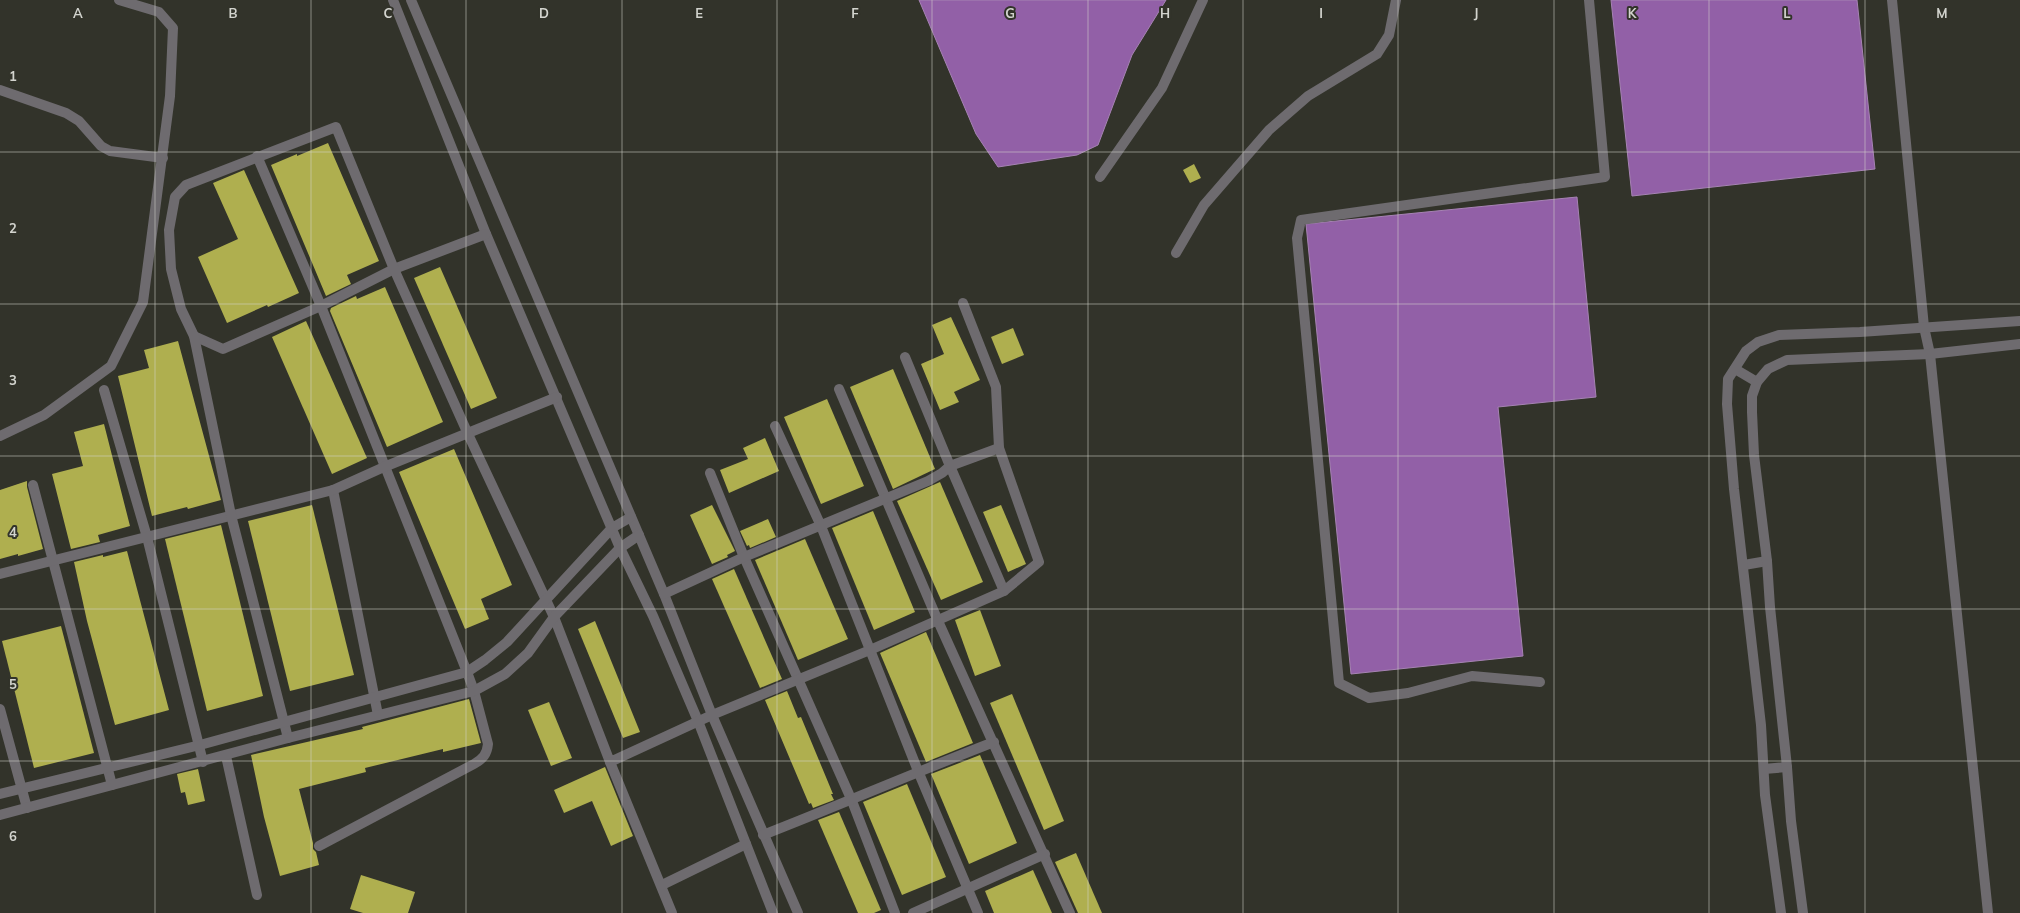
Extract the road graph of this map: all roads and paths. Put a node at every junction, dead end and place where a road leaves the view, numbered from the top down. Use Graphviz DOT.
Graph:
graph roads {
  1 [pos="119,0"];
  2 [pos="393,0"];
  3 [pos="411,0"];
  4 [pos="1203,0"];
  5 [pos="1396,0"];
  6 [pos="1589,0"];
  7 [pos="1892,0"];
  8 [pos="0,90"];
  9 [pos="257,156"];
  10 [pos="163,158"];
  11 [pos="1100,177"];
  12 [pos="486,234"];
  13 [pos="1176,253"];
  14 [pos="394,268"];
  15 [pos="963,303"];
  16 [pos="321,306"];
  17 [pos="2020,321"];
  18 [pos="1924,327"];
  19 [pos="194,336"];
  20 [pos="2020,344"];
  21 [pos="1930,354"];
  22 [pos="905,357"];
  23 [pos="1735,369"];
  24 [pos="1757,382"];
  25 [pos="839,389"];
  26 [pos="104,390"];
  27 [pos="557,397"];
  28 [pos="775,426"];
  29 [pos="468,434"];
  30 [pos="0,436"];
  31 [pos="999,448"];
  32 [pos="950,466"];
  33 [pos="384,467"];
  34 [pos="710,473"];
  35 [pos="33,485"];
  36 [pos="333,490"];
  37 [pos="887,499"];
  38 [pos="231,515"];
  39 [pos="631,517"];
  40 [pos="821,526"];
  41 [pos="612,528"];
  42 [pos="639,535"];
  43 [pos="147,537"];
  44 [pos="620,548"];
  45 [pos="744,557"];
  46 [pos="53,561"];
  47 [pos="1767,561"];
  48 [pos="1744,565"];
  49 [pos="0,574"];
  50 [pos="1004,592"];
  51 [pos="664,594"];
  52 [pos="546,599"];
  53 [pos="554,617"];
  54 [pos="938,621"];
  55 [pos="870,650"];
  56 [pos="467,672"];
  57 [pos="798,679"];
  58 [pos="1540,682"];
  59 [pos="474,691"];
  60 [pos="375,698"];
  61 [pos="0,709"];
  62 [pos="378,715"];
  63 [pos="712,715"];
  64 [pos="698,721"];
  65 [pos="284,722"];
  66 [pos="288,738"];
  67 [pos="994,742"];
  68 [pos="200,745"];
  69 [pos="226,756"];
  70 [pos="203,762"];
  71 [pos="610,762"];
  72 [pos="1787,767"];
  73 [pos="107,768"];
  74 [pos="1764,769"];
  75 [pos="918,771"];
  76 [pos="112,785"];
  77 [pos="21,788"];
  78 [pos="0,794"];
  79 [pos="852,801"];
  80 [pos="27,808"];
  81 [pos="0,816"];
  82 [pos="763,835"];
  83 [pos="746,844"];
  84 [pos="320,846"];
  85 [pos="1045,854"];
  86 [pos="662,884"];
  87 [pos="968,887"];
  88 [pos="257,895"];
  89 [pos="672,913"];
  90 [pos="772,913"];
  91 [pos="798,913"];
  92 [pos="896,913"];
  93 [pos="913,913"];
  94 [pos="978,913"];
  95 [pos="1070,913"];
  96 [pos="1781,913"];
  97 [pos="1803,913"];
  98 [pos="1988,913"];
  1 -- 10 [label="street"];
  2 -- 12 [label="street"];
  3 -- 39 [label="street"];
  4 -- 11 [label="street"];
  5 -- 13 [label="street"];
  6 -- 58 [label="street"];
  7 -- 18 [label="street"];
  8 -- 10 [label="street"];
  9 -- 14 [label="street"];
  9 -- 16 [label="street"];
  9 -- 19 [label="street"];
  10 -- 30 [label="street"];
  12 -- 14 [label="street"];
  12 -- 27 [label="street"];
  14 -- 16 [label="street"];
  14 -- 29 [label="street"];
  15 -- 31 [label="street"];
  16 -- 19 [label="street"];
  16 -- 33 [label="street"];
  17 -- 18 [label="street"];
  18 -- 21 [label="street"];
  18 -- 23 [label="street"];
  19 -- 38 [label="street"];
  20 -- 21 [label="street"];
  21 -- 24 [label="street"];
  21 -- 98 [label="street"];
  22 -- 32 [label="street"];
  23 -- 24 [label="street"];
  23 -- 48 [label="street"];
  24 -- 47 [label="street"];
  25 -- 37 [label="street"];
  26 -- 43 [label="street"];
  27 -- 29 [label="street"];
  27 -- 41 [label="street"];
  28 -- 40 [label="street"];
  29 -- 33 [label="street"];
  29 -- 52 [label="street"];
  31 -- 32 [label="street"];
  31 -- 50 [label="street"];
  32 -- 37 [label="street"];
  32 -- 50 [label="street"];
  33 -- 36 [label="street"];
  33 -- 56 [label="street"];
  34 -- 45 [label="street"];
  35 -- 46 [label="street"];
  36 -- 38 [label="street"];
  36 -- 60 [label="street"];
  37 -- 40 [label="street"];
  37 -- 54 [label="street"];
  38 -- 43 [label="street"];
  38 -- 65 [label="street"];
  39 -- 41 [label="street"];
  39 -- 42 [label="street"];
  40 -- 45 [label="street"];
  40 -- 55 [label="street"];
  41 -- 44 [label="street"];
  41 -- 52 [label="street"];
  42 -- 44 [label="street"];
  42 -- 51 [label="street"];
  43 -- 46 [label="street"];
  43 -- 68 [label="street"];
  44 -- 53 [label="street"];
  44 -- 64 [label="street"];
  45 -- 51 [label="street"];
  45 -- 57 [label="street"];
  46 -- 49 [label="street"];
  46 -- 73 [label="street"];
  47 -- 48 [label="street"];
  47 -- 72 [label="street"];
  48 -- 74 [label="street"];
  50 -- 54 [label="street"];
  51 -- 63 [label="street"];
  52 -- 53 [label="street"];
  52 -- 56 [label="street"];
  53 -- 59 [label="street"];
  53 -- 71 [label="street"];
  54 -- 55 [label="street"];
  54 -- 67 [label="street"];
  55 -- 57 [label="street"];
  55 -- 75 [label="street"];
  56 -- 59 [label="street"];
  56 -- 60 [label="street"];
  57 -- 63 [label="street"];
  57 -- 79 [label="street"];
  59 -- 62 [label="street"];
  59 -- 84 [label="street"];
  60 -- 62 [label="street"];
  60 -- 65 [label="street"];
  61 -- 77 [label="street"];
  62 -- 66 [label="street"];
  63 -- 64 [label="street"];
  63 -- 82 [label="street"];
  64 -- 71 [label="street"];
  64 -- 83 [label="street"];
  65 -- 66 [label="street"];
  65 -- 68 [label="street"];
  66 -- 69 [label="street"];
  67 -- 75 [label="street"];
  67 -- 85 [label="street"];
  68 -- 70 [label="street"];
  68 -- 73 [label="street"];
  69 -- 70 [label="street"];
  69 -- 88 [label="street"];
  70 -- 76 [label="street"];
  71 -- 86 [label="street"];
  72 -- 74 [label="street"];
  72 -- 97 [label="street"];
  73 -- 76 [label="street"];
  73 -- 77 [label="street"];
  74 -- 96 [label="street"];
  75 -- 79 [label="street"];
  75 -- 87 [label="street"];
  76 -- 80 [label="street"];
  77 -- 78 [label="street"];
  77 -- 80 [label="street"];
  79 -- 82 [label="street"];
  79 -- 92 [label="street"];
  80 -- 81 [label="street"];
  82 -- 91 [label="street"];
  83 -- 86 [label="street"];
  83 -- 90 [label="street"];
  85 -- 87 [label="street"];
  85 -- 95 [label="street"];
  86 -- 89 [label="street"];
  87 -- 93 [label="street"];
  87 -- 94 [label="street"];
}
